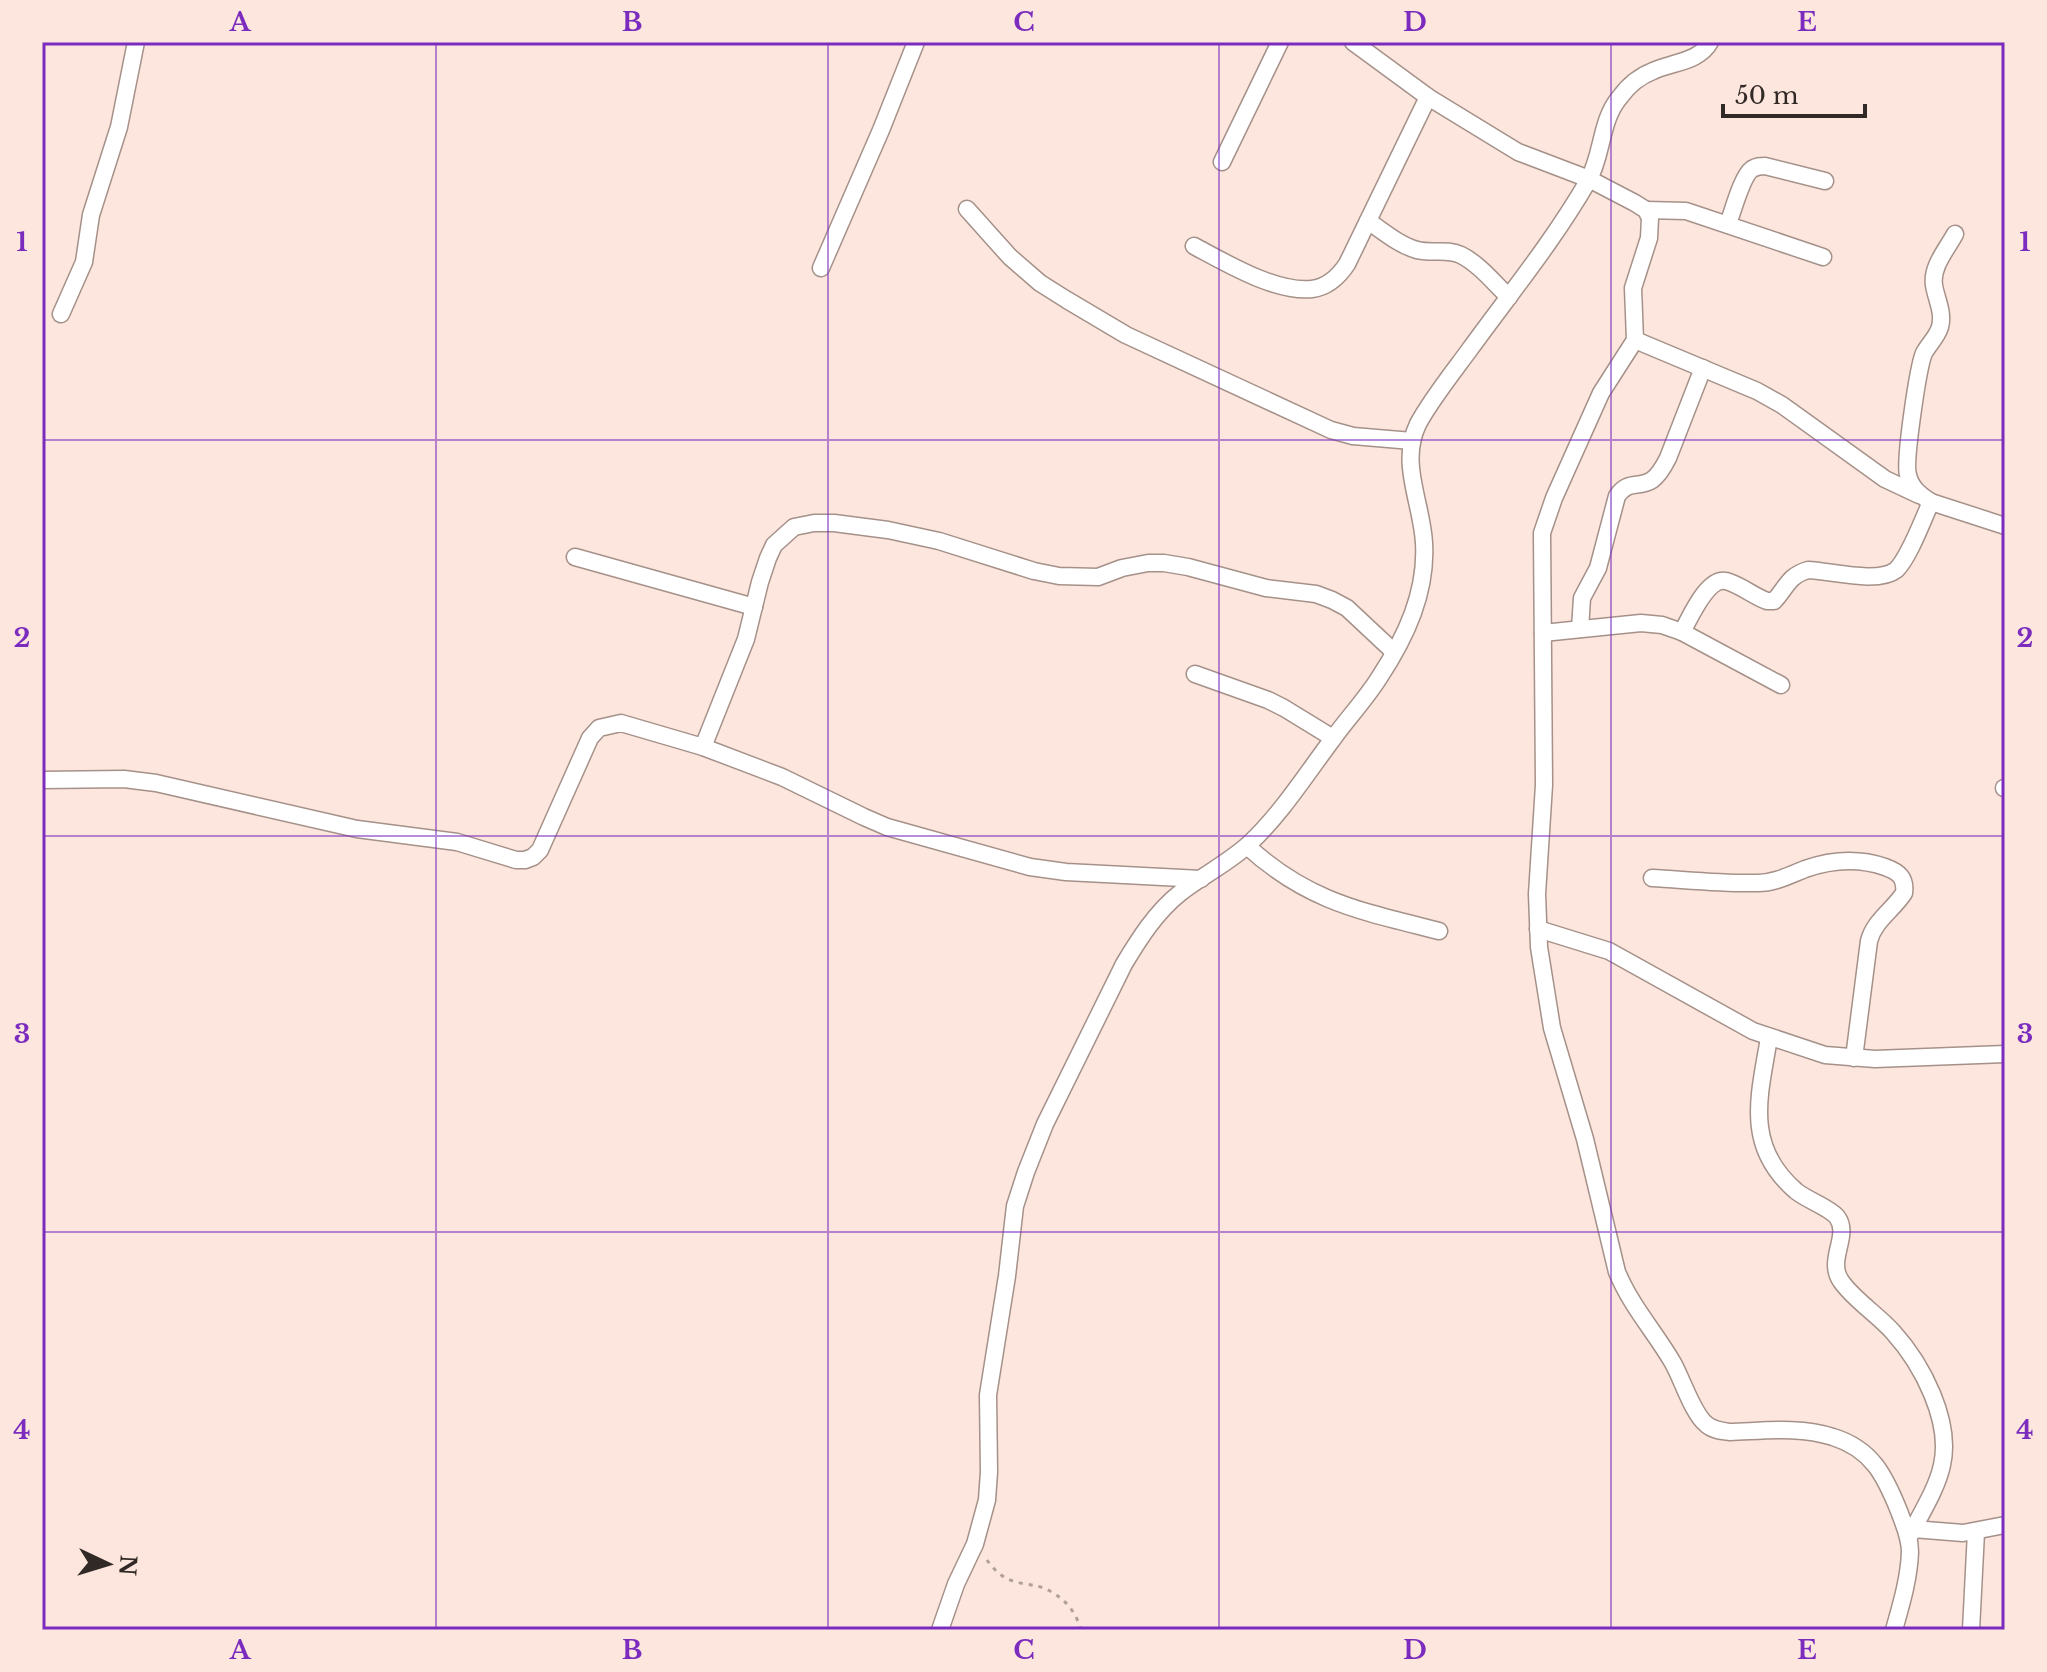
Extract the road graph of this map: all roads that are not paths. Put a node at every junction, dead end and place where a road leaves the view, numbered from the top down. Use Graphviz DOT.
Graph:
graph roads {
  1 [pos="136,42"];
  2 [pos="916,42"];
  3 [pos="1280,42"];
  4 [pos="1353,42"];
  5 [pos="1710,42"];
  6 [pos="1428,97"];
  7 [pos="1222,162"];
  8 [pos="1825,181"];
  9 [pos="1596,182"];
  10 [pos="1640,206"];
  11 [pos="967,209"];
  12 [pos="1368,221"];
  13 [pos="1728,224"];
  14 [pos="1955,234"];
  15 [pos="1194,246"];
  16 [pos="1823,257"];
  17 [pos="821,268"];
  18 [pos="1509,297"];
  19 [pos="61,314"];
  20 [pos="1635,340"];
  21 [pos="1703,368"];
  22 [pos="1412,441"];
  23 [pos="1926,499"];
  24 [pos="2005,526"];
  25 [pos="575,557"];
  26 [pos="754,607"];
  27 [pos="1580,629"];
  28 [pos="1682,632"];
  29 [pos="1543,633"];
  30 [pos="1394,652"];
  31 [pos="1195,674"];
  32 [pos="1781,685"];
  33 [pos="1333,738"];
  34 [pos="703,747"];
  35 [pos="42,780"];
  36 [pos="1247,846"];
  37 [pos="1652,878"];
  38 [pos="1201,879"];
  39 [pos="1538,929"];
  40 [pos="1439,931"];
  41 [pos="1769,1038"];
  42 [pos="2005,1054"];
  43 [pos="1854,1058"];
  44 [pos="2005,1525"];
  45 [pos="1976,1532"];
  46 [pos="1911,1533"];
  47 [pos="940,1630"];
  48 [pos="1894,1630"];
  49 [pos="1971,1630"];
  1 -- 19 [label="street"];
  2 -- 17 [label="street"];
  3 -- 7 [label="street"];
  4 -- 6 [label="street"];
  5 -- 9 [label="street"];
  6 -- 9 [label="street"];
  6 -- 12 [label="street"];
  8 -- 13 [label="street"];
  9 -- 10 [label="street"];
  9 -- 18 [label="street"];
  10 -- 13 [label="street"];
  10 -- 20 [label="street"];
  11 -- 22 [label="street"];
  12 -- 15 [label="street"];
  12 -- 18 [label="street"];
  13 -- 16 [label="street"];
  14 -- 23 [label="street"];
  18 -- 22 [label="street"];
  20 -- 21 [label="street"];
  20 -- 29 [label="street"];
  21 -- 23 [label="street"];
  21 -- 27 [label="street"];
  22 -- 30 [label="street"];
  23 -- 24 [label="street"];
  23 -- 28 [label="street"];
  25 -- 26 [label="street"];
  26 -- 30 [label="street"];
  26 -- 34 [label="street"];
  27 -- 28 [label="street"];
  27 -- 29 [label="street"];
  28 -- 32 [label="street"];
  29 -- 39 [label="street"];
  30 -- 33 [label="street"];
  31 -- 33 [label="street"];
  33 -- 36 [label="street"];
  34 -- 35 [label="street"];
  34 -- 38 [label="street"];
  36 -- 38 [label="street"];
  36 -- 40 [label="street"];
  37 -- 43 [label="street"];
  38 -- 47 [label="street"];
  39 -- 41 [label="street"];
  39 -- 46 [label="street"];
  41 -- 43 [label="street"];
  41 -- 46 [label="street"];
  42 -- 43 [label="street"];
  44 -- 45 [label="street"];
  45 -- 46 [label="street"];
  45 -- 49 [label="street"];
  46 -- 48 [label="street"];
}
